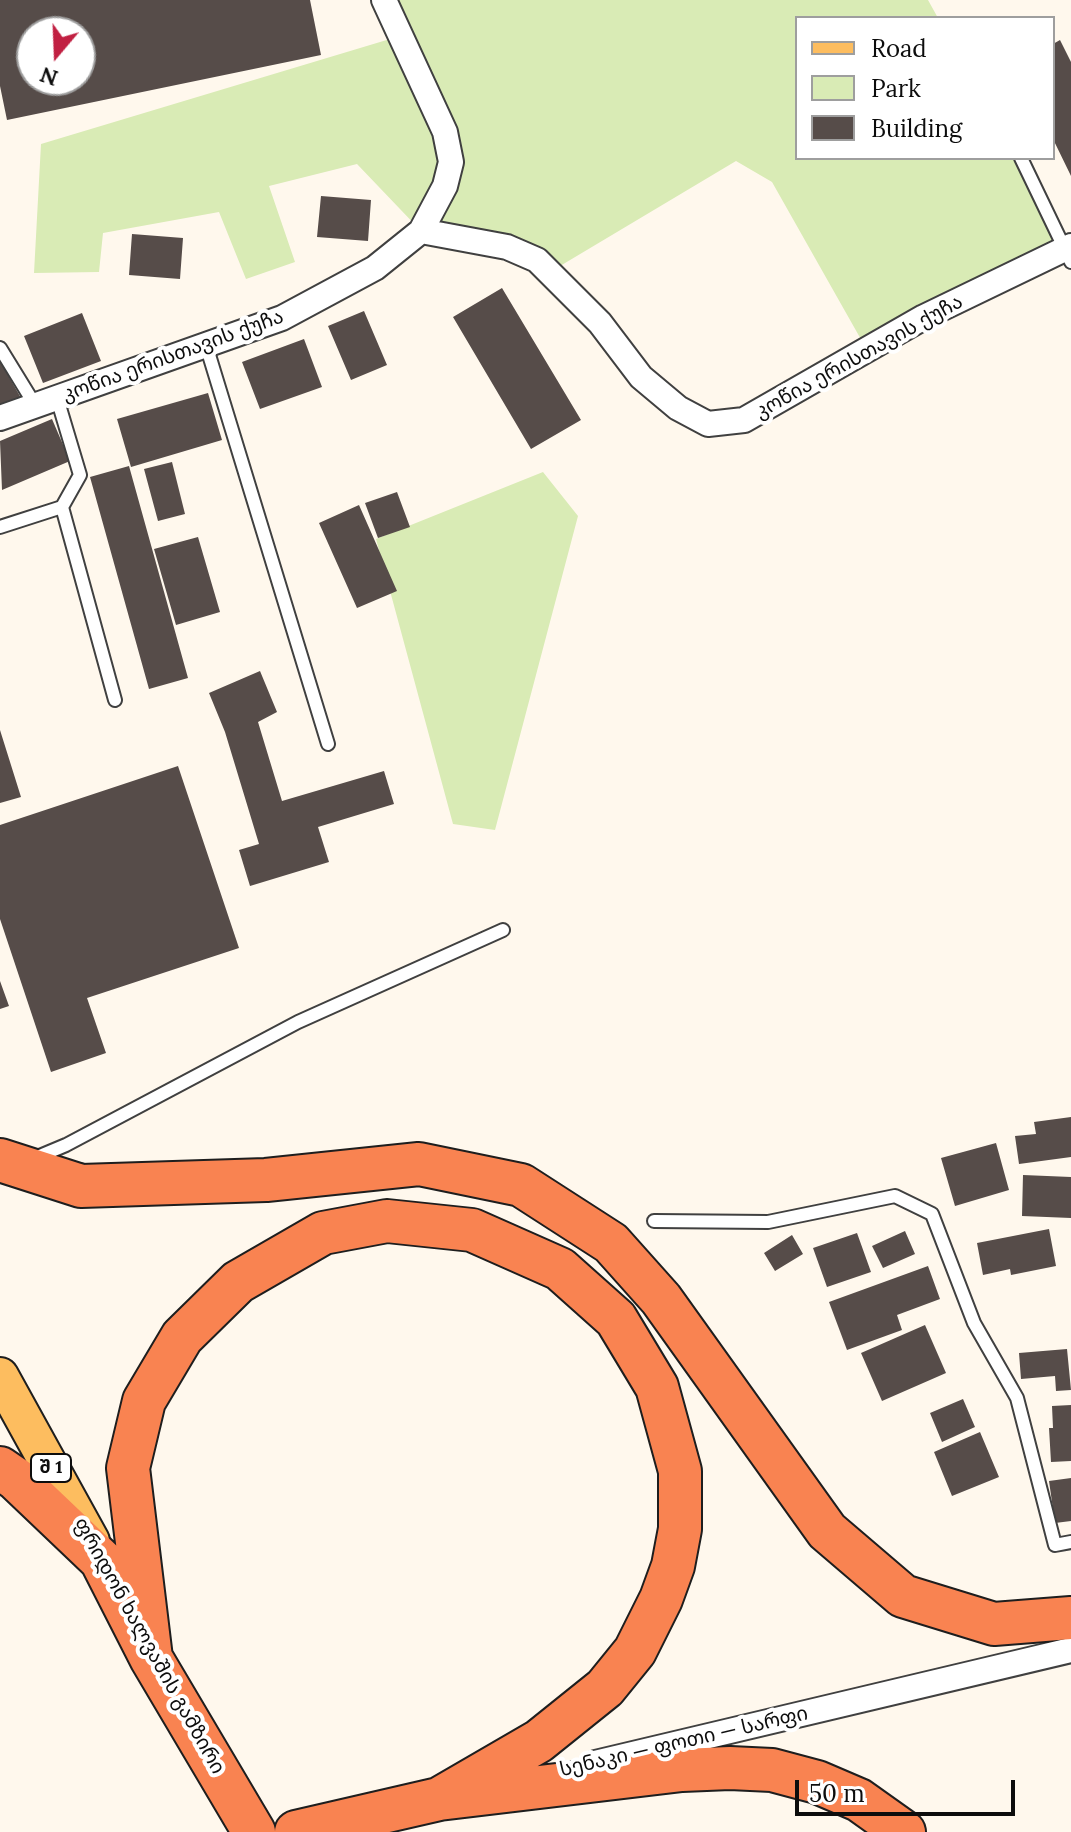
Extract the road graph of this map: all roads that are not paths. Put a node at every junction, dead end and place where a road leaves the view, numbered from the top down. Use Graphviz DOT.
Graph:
graph roads {
  1 [pos="384,0"];
  2 [pos="1022,160"];
  3 [pos="421,231"];
  4 [pos="1069,252"];
  5 [pos="206,345"];
  6 [pos="0,348"];
  7 [pos="46,401"];
  8 [pos="0,418"];
  9 [pos="62,507"];
  10 [pos="0,527"];
  11 [pos="115,700"];
  12 [pos="328,744"];
  13 [pos="503,930"];
  14 [pos="6,1166"];
  15 [pos="654,1221"];
  16 [pos="0,1376"];
  17 [pos="0,1468"];
  18 [pos="1071,1542"];
  19 [pos="101,1560"];
  20 [pos="1071,1618"];
  21 [pos="1071,1650"];
  22 [pos="151,1658"];
  23 [pos="439,1799"];
  24 [pos="313,1828"];
  25 [pos="254,1832"];
  26 [pos="904,1832"];
  1 -- 3 [label="street, კოწია ერისთავის ქუჩა"];
  2 -- 4 [label="lane"];
  3 -- 4 [label="street, კოწია ერისთავის ქუჩა"];
  3 -- 5 [label="street, კოწია ერისთავის ქუჩა"];
  5 -- 7 [label="street, კოწია ერისთავის ქუჩა"];
  5 -- 12 [label="lane"];
  6 -- 7 [label="lane"];
  7 -- 8 [label="street, კოწია ერისთავის ქუჩა"];
  7 -- 9 [label="lane"];
  9 -- 10 [label="lane"];
  9 -- 11 [label="lane"];
  13 -- 14 [label="lane"];
  14 -- 20 [label="highway"];
  15 -- 18 [label="lane"];
  16 -- 19 [label="main road, ფრიდონ ხალვაშის გამზირი / შ 1"];
  17 -- 19 [label="highway"];
  19 -- 22 [label="highway, ფრიდონ ხალვაშის გამზირი / შ 1"];
  21 -- 23 [label="street, სენაკი — ფოთი — სარფი"];
  22 -- 23 [label="highway"];
  22 -- 25 [label="highway, ფრიდონ ხალვაშის გამზირი / შ 1"];
  23 -- 24 [label="highway, სენაკი — ფოთი — სარფი"];
  23 -- 26 [label="highway"];
}
